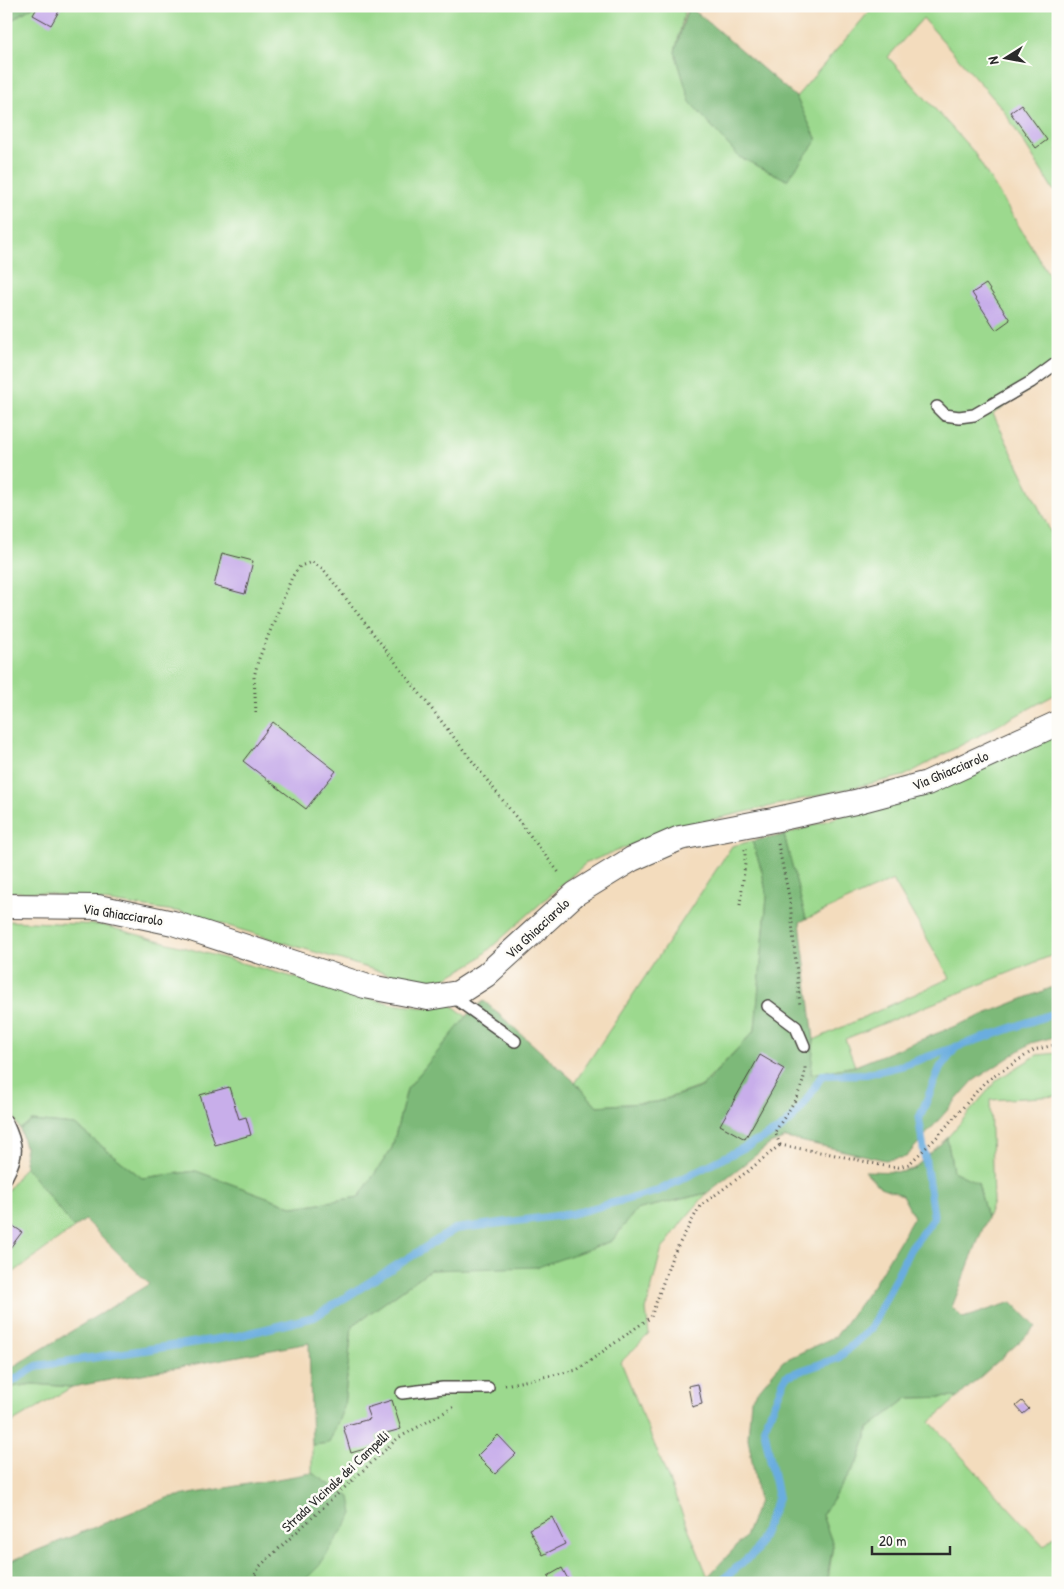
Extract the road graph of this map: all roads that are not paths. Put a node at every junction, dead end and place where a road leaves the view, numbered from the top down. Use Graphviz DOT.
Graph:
graph roads {
  1 [pos="1058,362"];
  2 [pos="937,407"];
  3 [pos="1058,723"];
  4 [pos="6,906"];
  5 [pos="449,994"];
  6 [pos="768,1006"];
  7 [pos="515,1041"];
  8 [pos="804,1046"];
  9 [pos="6,1121"];
  10 [pos="6,1178"];
  11 [pos="488,1388"];
  12 [pos="402,1393"];
  1 -- 2 [label="lane"];
  3 -- 5 [label="street, Via Ghiacciarolo"];
  4 -- 5 [label="street, Via Ghiacciarolo"];
  5 -- 7 [label="lane"];
  6 -- 8 [label="lane"];
  9 -- 10 [label="lane"];
  11 -- 12 [label="lane"];
}
